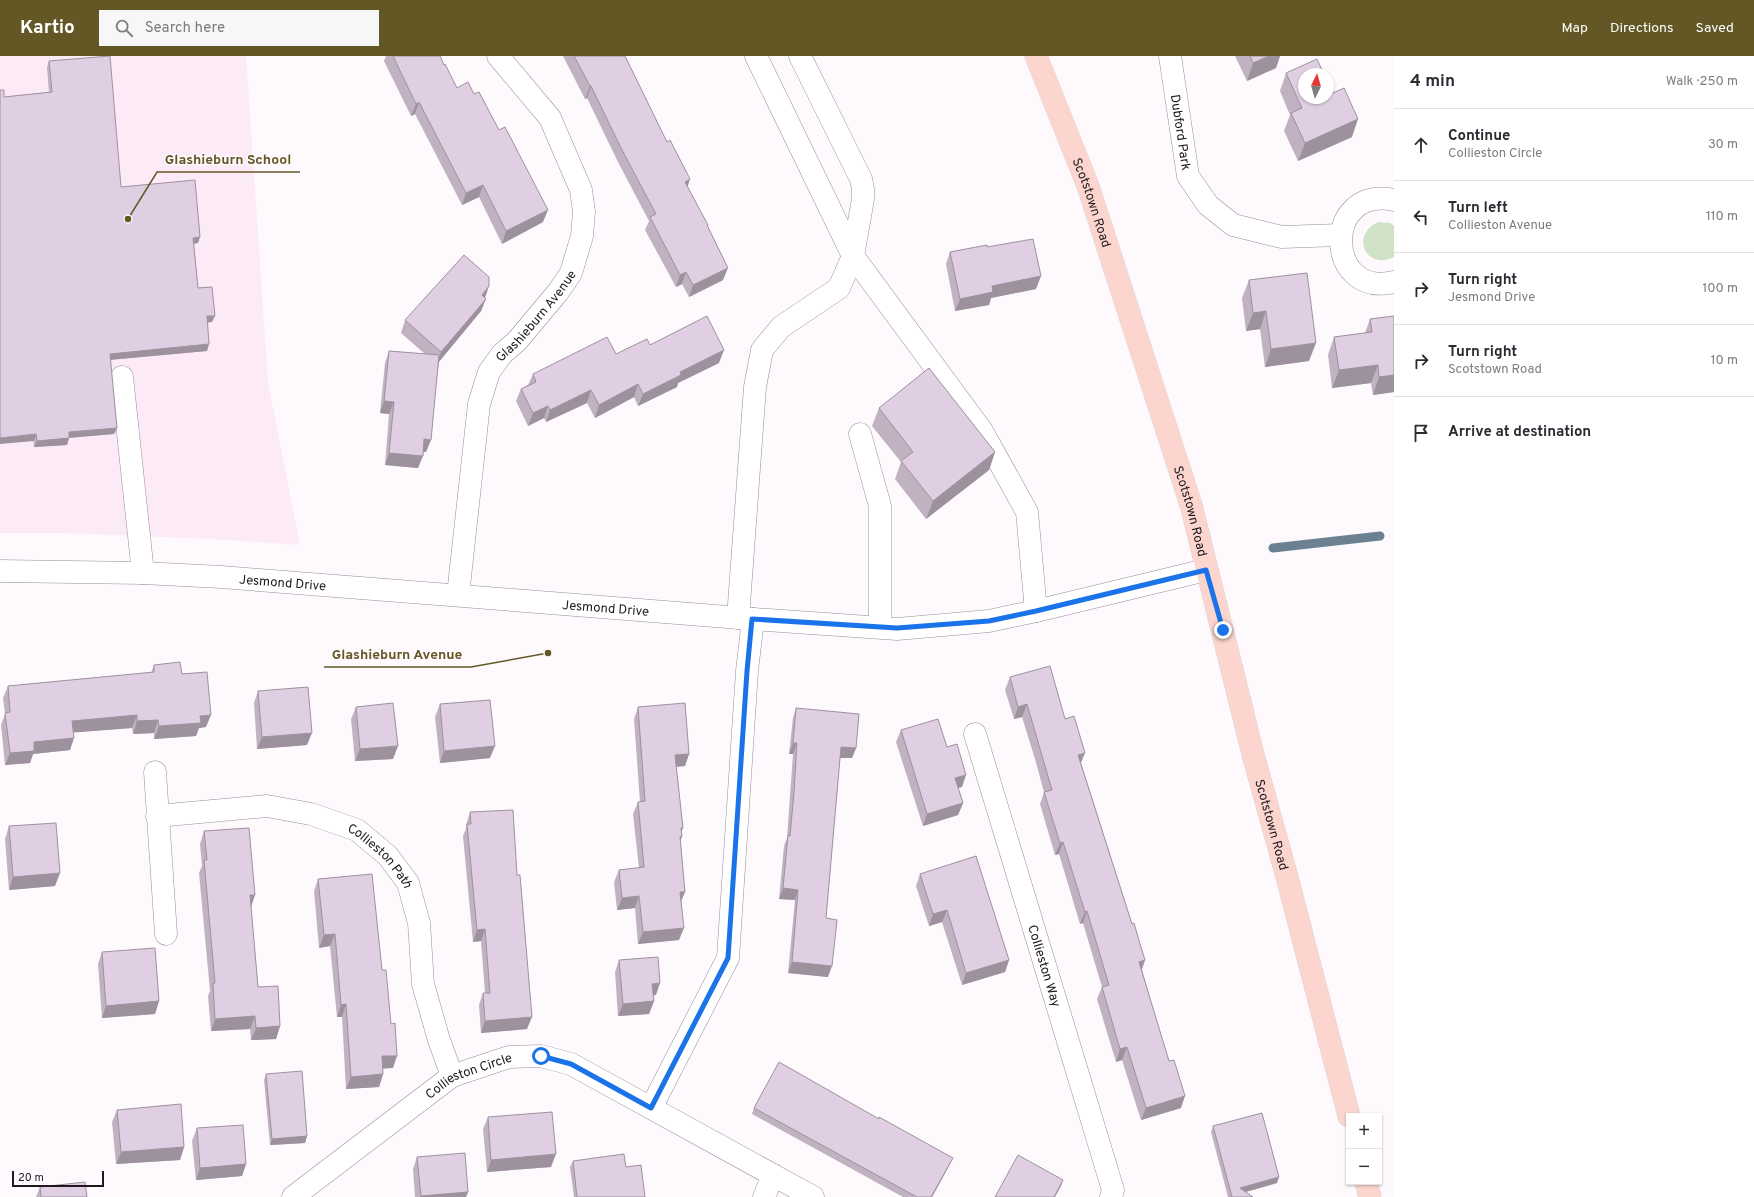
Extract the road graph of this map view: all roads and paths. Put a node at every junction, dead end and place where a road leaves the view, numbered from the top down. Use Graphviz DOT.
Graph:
graph roads {
  1 [pos="498,56"];
  2 [pos="756,56"];
  3 [pos="800,56"];
  4 [pos="1036,56"];
  5 [pos="1170,56"];
  6 [pos="1394,200"];
  7 [pos="1340,235"];
  8 [pos="853,256"];
  9 [pos="1394,282"];
  10 [pos="122,377"];
  11 [pos="860,434"];
  12 [pos="1206,570"];
  13 [pos="0,571"];
  14 [pos="143,573"];
  15 [pos="458,595"];
  16 [pos="1036,611"];
  17 [pos="745,618"];
  18 [pos="880,627"];
  19 [pos="975,734"];
  20 [pos="155,772"];
  21 [pos="157,816"];
  22 [pos="166,934"];
  23 [pos="452,1076"];
  24 [pos="651,1108"];
  25 [pos="1348,1113"];
  26 [pos="773,1175"];
  27 [pos="1367,1185"];
  28 [pos="294,1197"];
  29 [pos="764,1197"];
  30 [pos="812,1197"];
  31 [pos="1111,1197"];
  32 [pos="1370,1197"];
  1 -- 15 [label="street, Glashieburn Avenue"];
  2 -- 8 [label="street"];
  3 -- 8 [label="street"];
  4 -- 12 [label="main road, Scotstown Road"];
  5 -- 7 [label="street, Dubford Park"];
  6 -- 7 [label="street"];
  7 -- 9 [label="street"];
  8 -- 16 [label="street"];
  8 -- 17 [label="street"];
  10 -- 14 [label="street"];
  11 -- 18 [label="street"];
  12 -- 16 [label="street, Jesmond Drive"];
  12 -- 25 [label="main road, Scotstown Road"];
  13 -- 14 [label="street, Jesmond Drive"];
  14 -- 15 [label="street, Jesmond Drive"];
  15 -- 17 [label="street, Jesmond Drive"];
  16 -- 18 [label="street, Jesmond Drive"];
  17 -- 18 [label="street, Jesmond Drive"];
  17 -- 24 [label="street"];
  19 -- 31 [label="street, Collieston Way"];
  20 -- 21 [label="street"];
  21 -- 22 [label="street"];
  21 -- 23 [label="street, Collieston Path"];
  23 -- 24 [label="street, Collieston Circle"];
  23 -- 28 [label="street, Collieston Circle"];
  24 -- 26 [label="street, Collieston Circle"];
  26 -- 29 [label="street"];
  26 -- 30 [label="street, Collieston Circle"];
  27 -- 32 [label="main road"];
}
